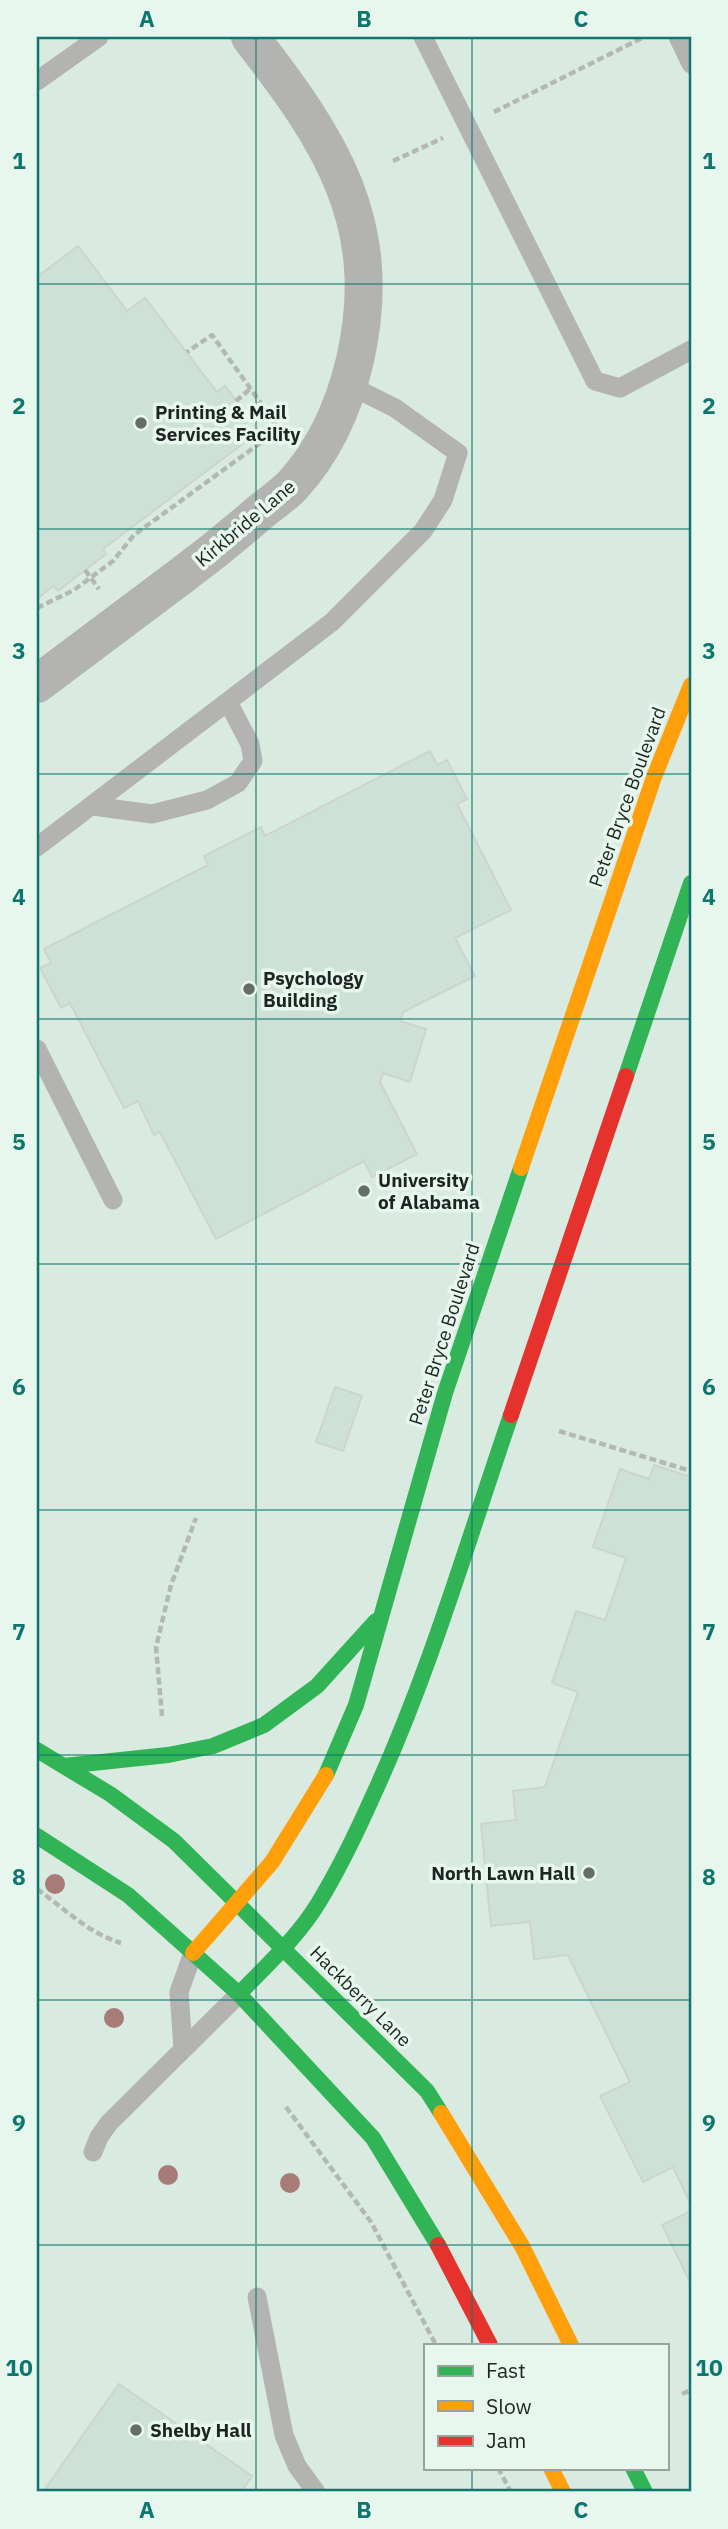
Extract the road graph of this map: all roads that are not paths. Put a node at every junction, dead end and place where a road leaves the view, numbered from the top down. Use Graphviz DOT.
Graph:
graph roads {
  1 [pos="99,37"];
  2 [pos="250,37"];
  3 [pos="423,37"];
  4 [pos="678,37"];
  5 [pos="691,64"];
  6 [pos="37,81"];
  7 [pos="691,350"];
  8 [pos="349,385"];
  9 [pos="37,684"];
  10 [pos="691,685"];
  11 [pos="228,702"];
  12 [pos="93,806"];
  13 [pos="37,847"];
  14 [pos="691,883"];
  15 [pos="37,1049"];
  16 [pos="113,1200"];
  17 [pos="382,1615"];
  18 [pos="37,1750"];
  19 [pos="64,1766"];
  20 [pos="37,1836"];
  21 [pos="237,1900"];
  22 [pos="284,1948"];
  23 [pos="193,1953"];
  24 [pos="239,1994"];
  25 [pos="183,2049"];
  26 [pos="93,2152"];
  27 [pos="257,2297"];
  28 [pos="490,2344"];
  29 [pos="571,2344"];
  30 [pos="552,2470"];
  31 [pos="634,2470"];
  32 [pos="316,2492"];
  33 [pos="563,2492"];
  34 [pos="645,2492"];
  1 -- 6 [label="lane"];
  2 -- 8 [label="street, Kirkbride Lane"];
  3 -- 7 [label="lane"];
  4 -- 5 [label="lane"];
  8 -- 9 [label="street, Kirkbride Lane"];
  8 -- 11 [label="lane"];
  10 -- 17 [label="street, Peter Bryce Boulevard"];
  11 -- 12 [label="lane"];
  11 -- 12 [label="lane"];
  12 -- 13 [label="lane"];
  14 -- 22 [label="street"];
  15 -- 16 [label="lane"];
  17 -- 19 [label="street"];
  17 -- 21 [label="street, Peter Bryce Boulevard"];
  18 -- 19 [label="street, Hackberry Lane"];
  19 -- 21 [label="street, Hackberry Lane"];
  20 -- 23 [label="street"];
  21 -- 22 [label="street, Hackberry Lane"];
  21 -- 23 [label="street, Peter Bryce Boulevard"];
  22 -- 24 [label="street"];
  22 -- 29 [label="street, Hackberry Lane"];
  23 -- 24 [label="street"];
  23 -- 25 [label="lane"];
  24 -- 25 [label="lane"];
  24 -- 28 [label="street"];
  25 -- 26 [label="lane"];
  27 -- 32 [label="lane"];
  30 -- 33 [label="street"];
  31 -- 34 [label="street"];
}
